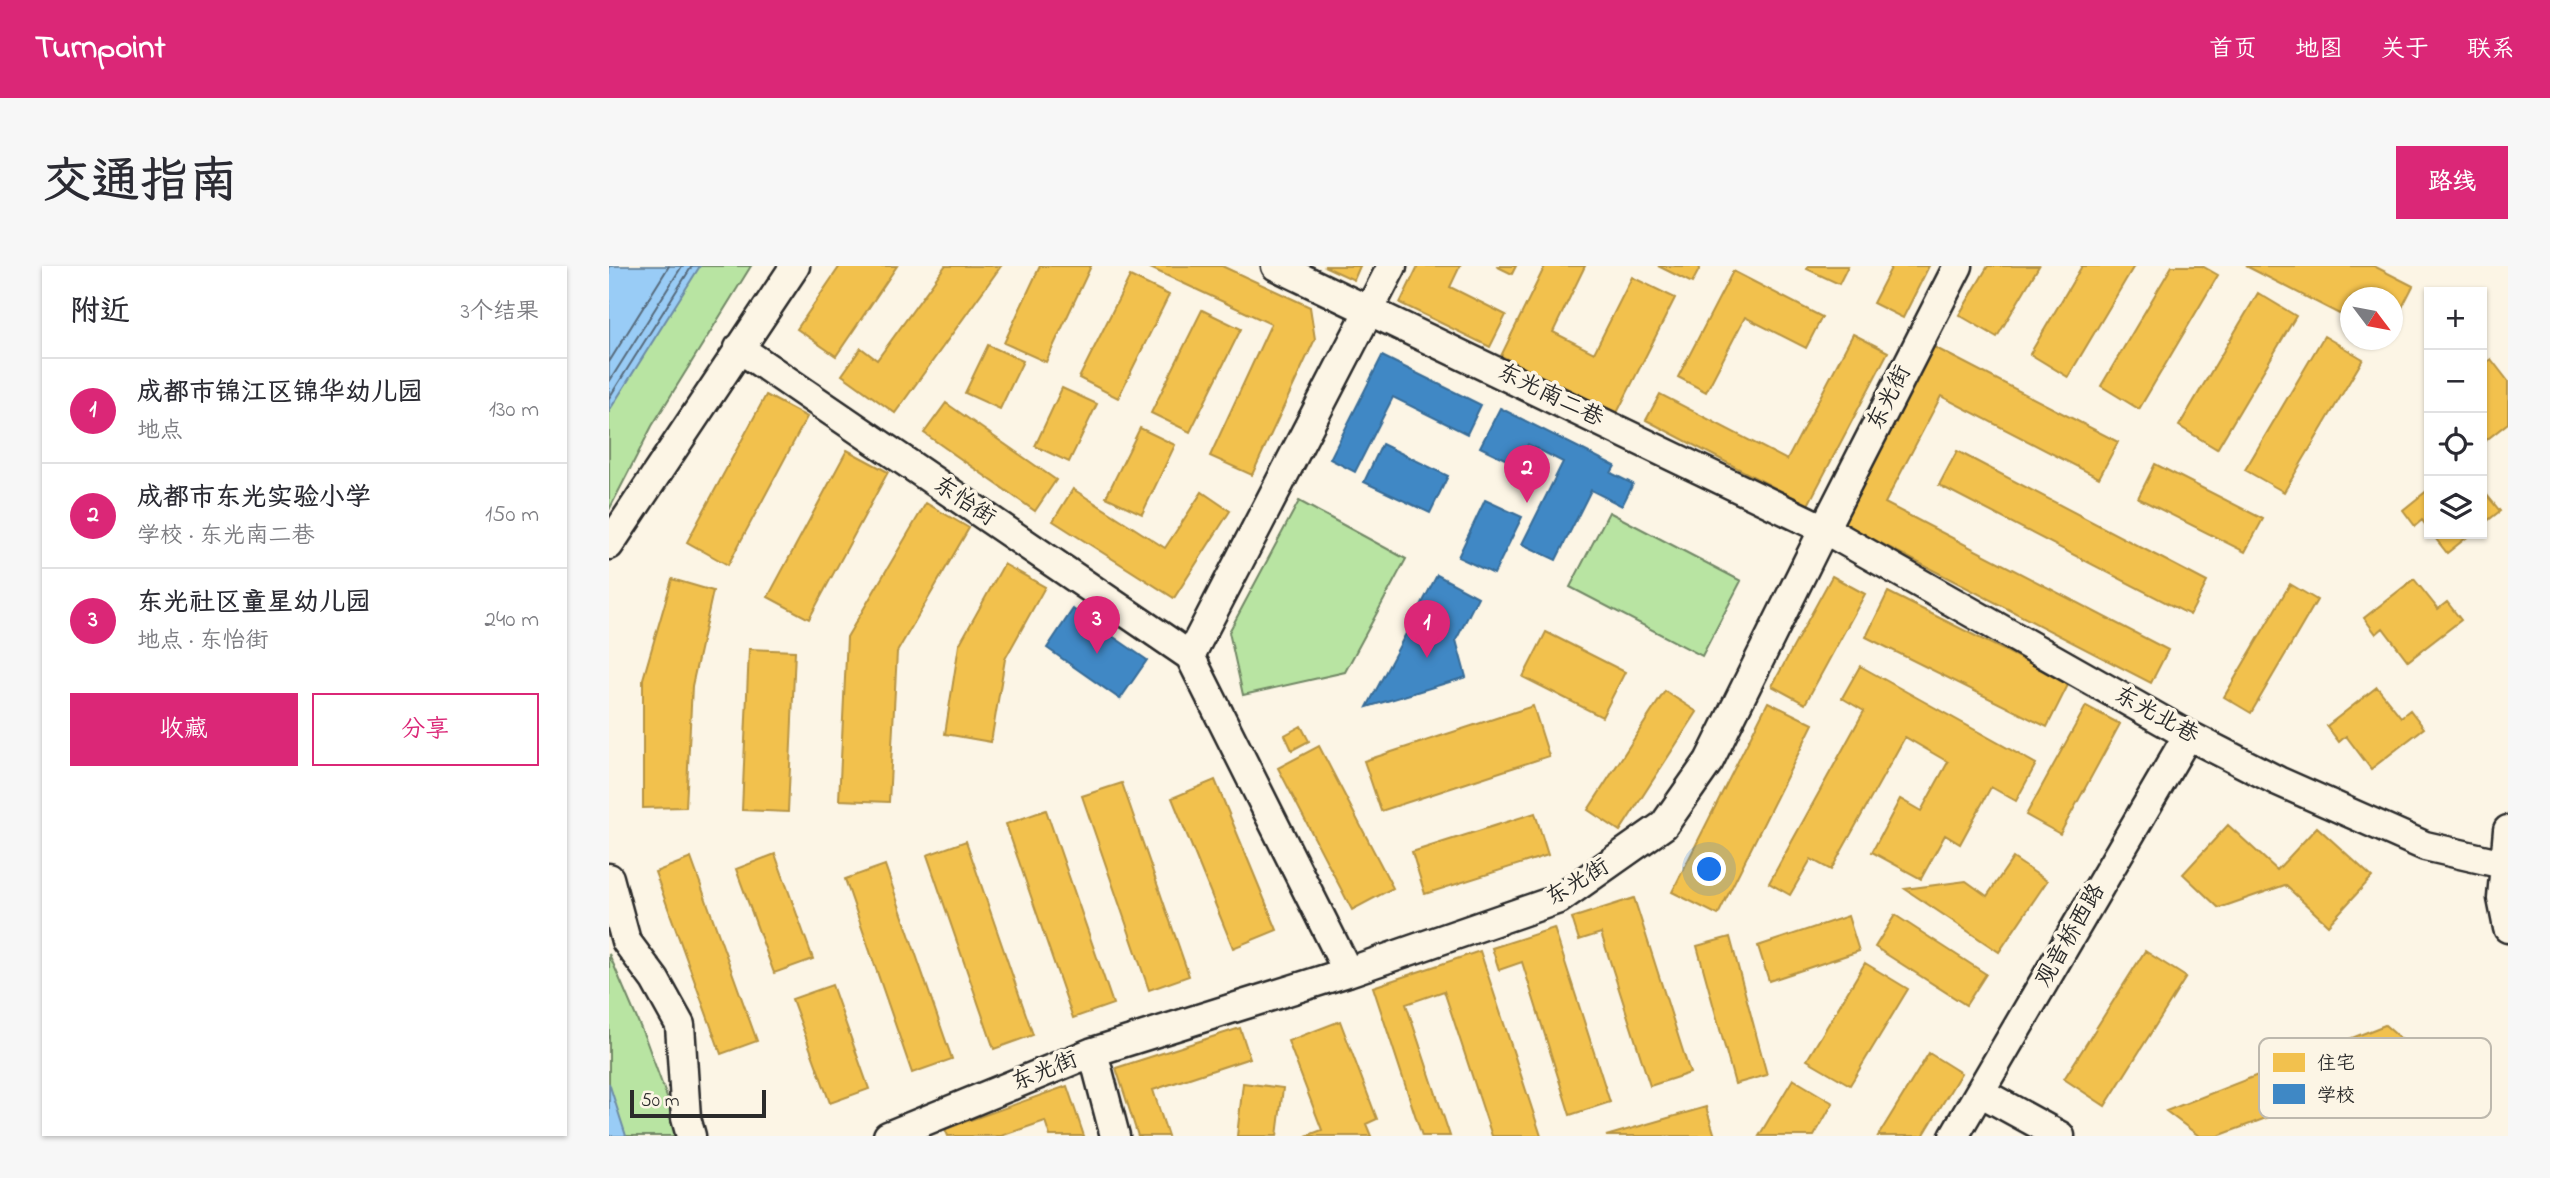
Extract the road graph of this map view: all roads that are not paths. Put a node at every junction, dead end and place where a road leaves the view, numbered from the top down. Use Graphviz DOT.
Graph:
graph roads {
  1 [pos="795,266"];
  2 [pos="1276,266"];
  3 [pos="1392,266"];
  4 [pos="1958,266"];
  5 [pos="1370,309"];
  6 [pos="739,348"];
  7 [pos="1823,529"];
  8 [pos="609,545"];
  9 [pos="1190,656"];
  10 [pos="2188,735"];
  11 [pos="2508,830"];
  12 [pos="2507,864"];
  13 [pos="609,878"];
  14 [pos="2508,928"];
  15 [pos="1348,972"];
  16 [pos="1093,1052"];
  17 [pos="1980,1092"];
  18 [pos="691,1136"];
  19 [pos="888,1136"];
  20 [pos="1115,1136"];
  21 [pos="1954,1136"];
  22 [pos="2060,1136"];
  1 -- 6 [label="street"];
  2 -- 5 [label="street, 东光南二巷"];
  3 -- 5 [label="street"];
  4 -- 7 [label="street, 东光街"];
  5 -- 7 [label="street, 东光南二巷"];
  5 -- 9 [label="street"];
  6 -- 8 [label="street"];
  6 -- 9 [label="street, 东怡街"];
  7 -- 10 [label="street, 东光北巷"];
  7 -- 15 [label="street, 东光街"];
  9 -- 15 [label="street, 东怡街"];
  10 -- 12 [label="street, 东光北巷"];
  10 -- 17 [label="street, 观音桥西路"];
  11 -- 12 [label="street"];
  12 -- 14 [label="street"];
  13 -- 18 [label="street"];
  15 -- 16 [label="street, 东光街"];
  16 -- 19 [label="street, 东光街"];
  16 -- 20 [label="street"];
  17 -- 21 [label="street, 观音桥西路"];
  17 -- 22 [label="street"];
}
